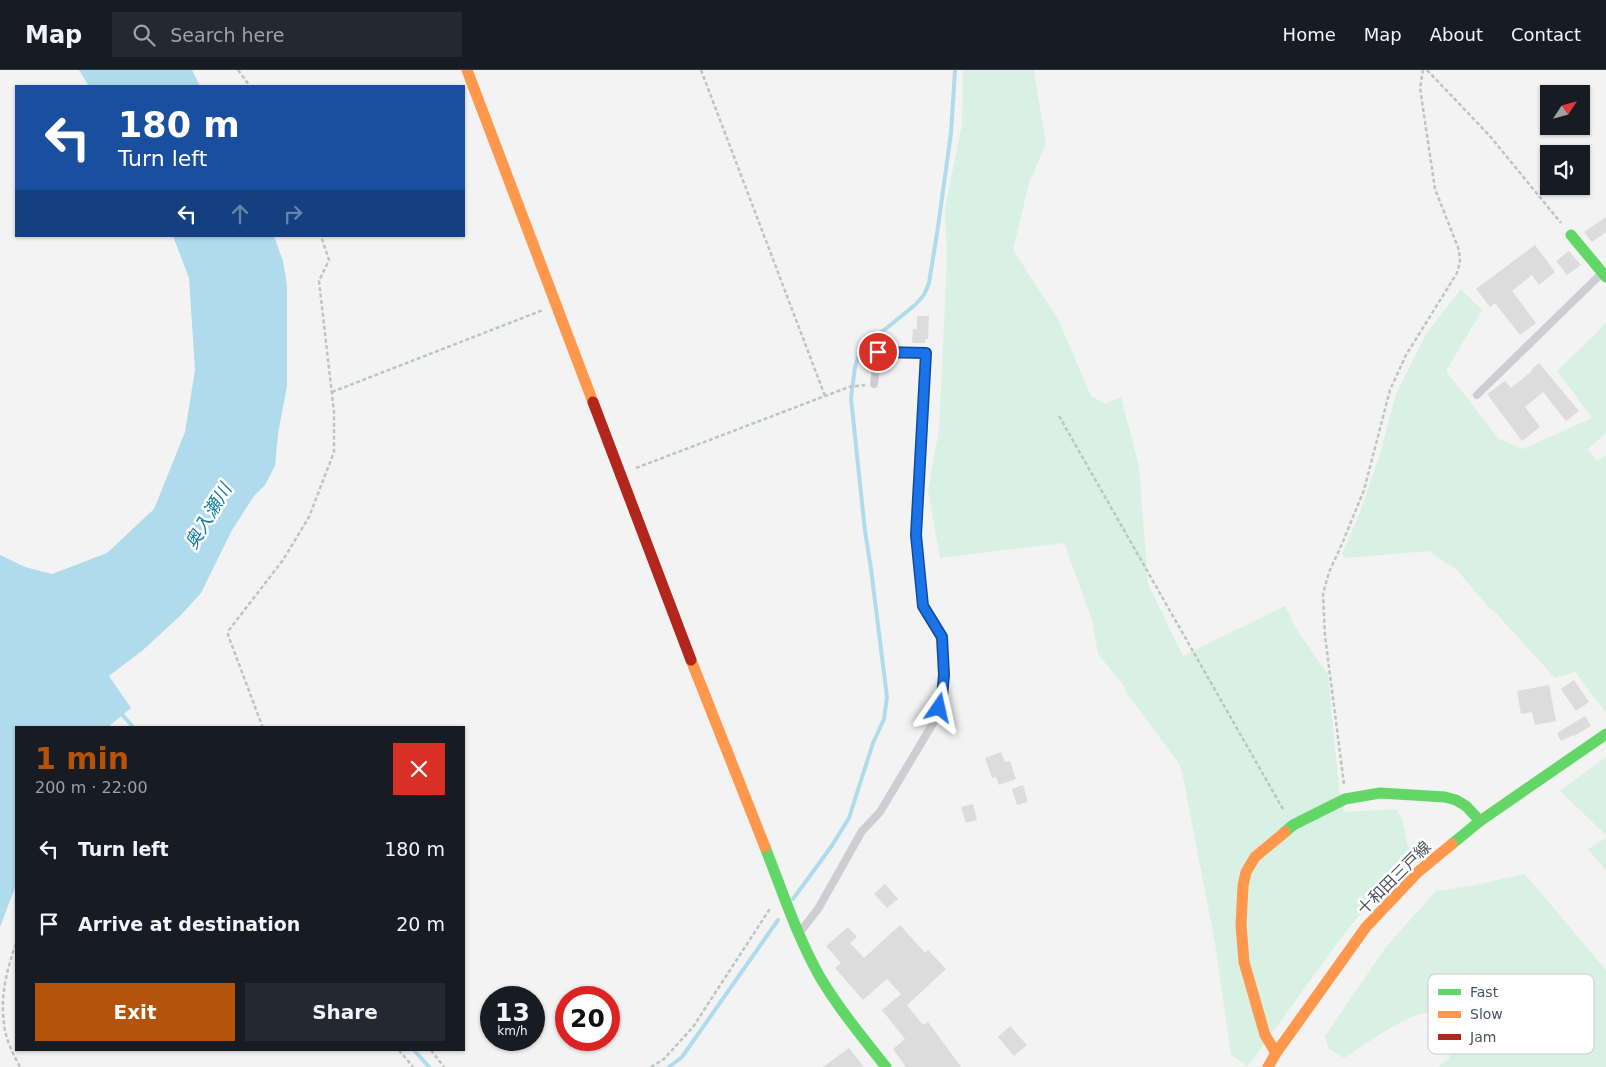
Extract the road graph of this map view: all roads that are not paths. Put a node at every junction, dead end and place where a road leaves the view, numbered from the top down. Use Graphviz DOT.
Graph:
graph roads {
  1 [pos="467,70"];
  2 [pos="1572,235"];
  3 [pos="1604,275"];
  4 [pos="874,384"];
  5 [pos="1477,395"];
  6 [pos="1606,734"];
  7 [pos="1480,821"];
  8 [pos="799,934"];
  9 [pos="1276,1053"];
  10 [pos="886,1067"];
  11 [pos="1268,1067"];
  1 -- 8 [label="street"];
  2 -- 3 [label="street"];
  3 -- 5 [label="lane"];
  4 -- 8 [label="lane"];
  6 -- 7 [label="street, 十和田三戸線"];
  7 -- 9 [label="street, 十和田三戸線"];
  7 -- 9 [label="street"];
  8 -- 10 [label="street"];
  9 -- 11 [label="street, 十和田三戸線"];
}
